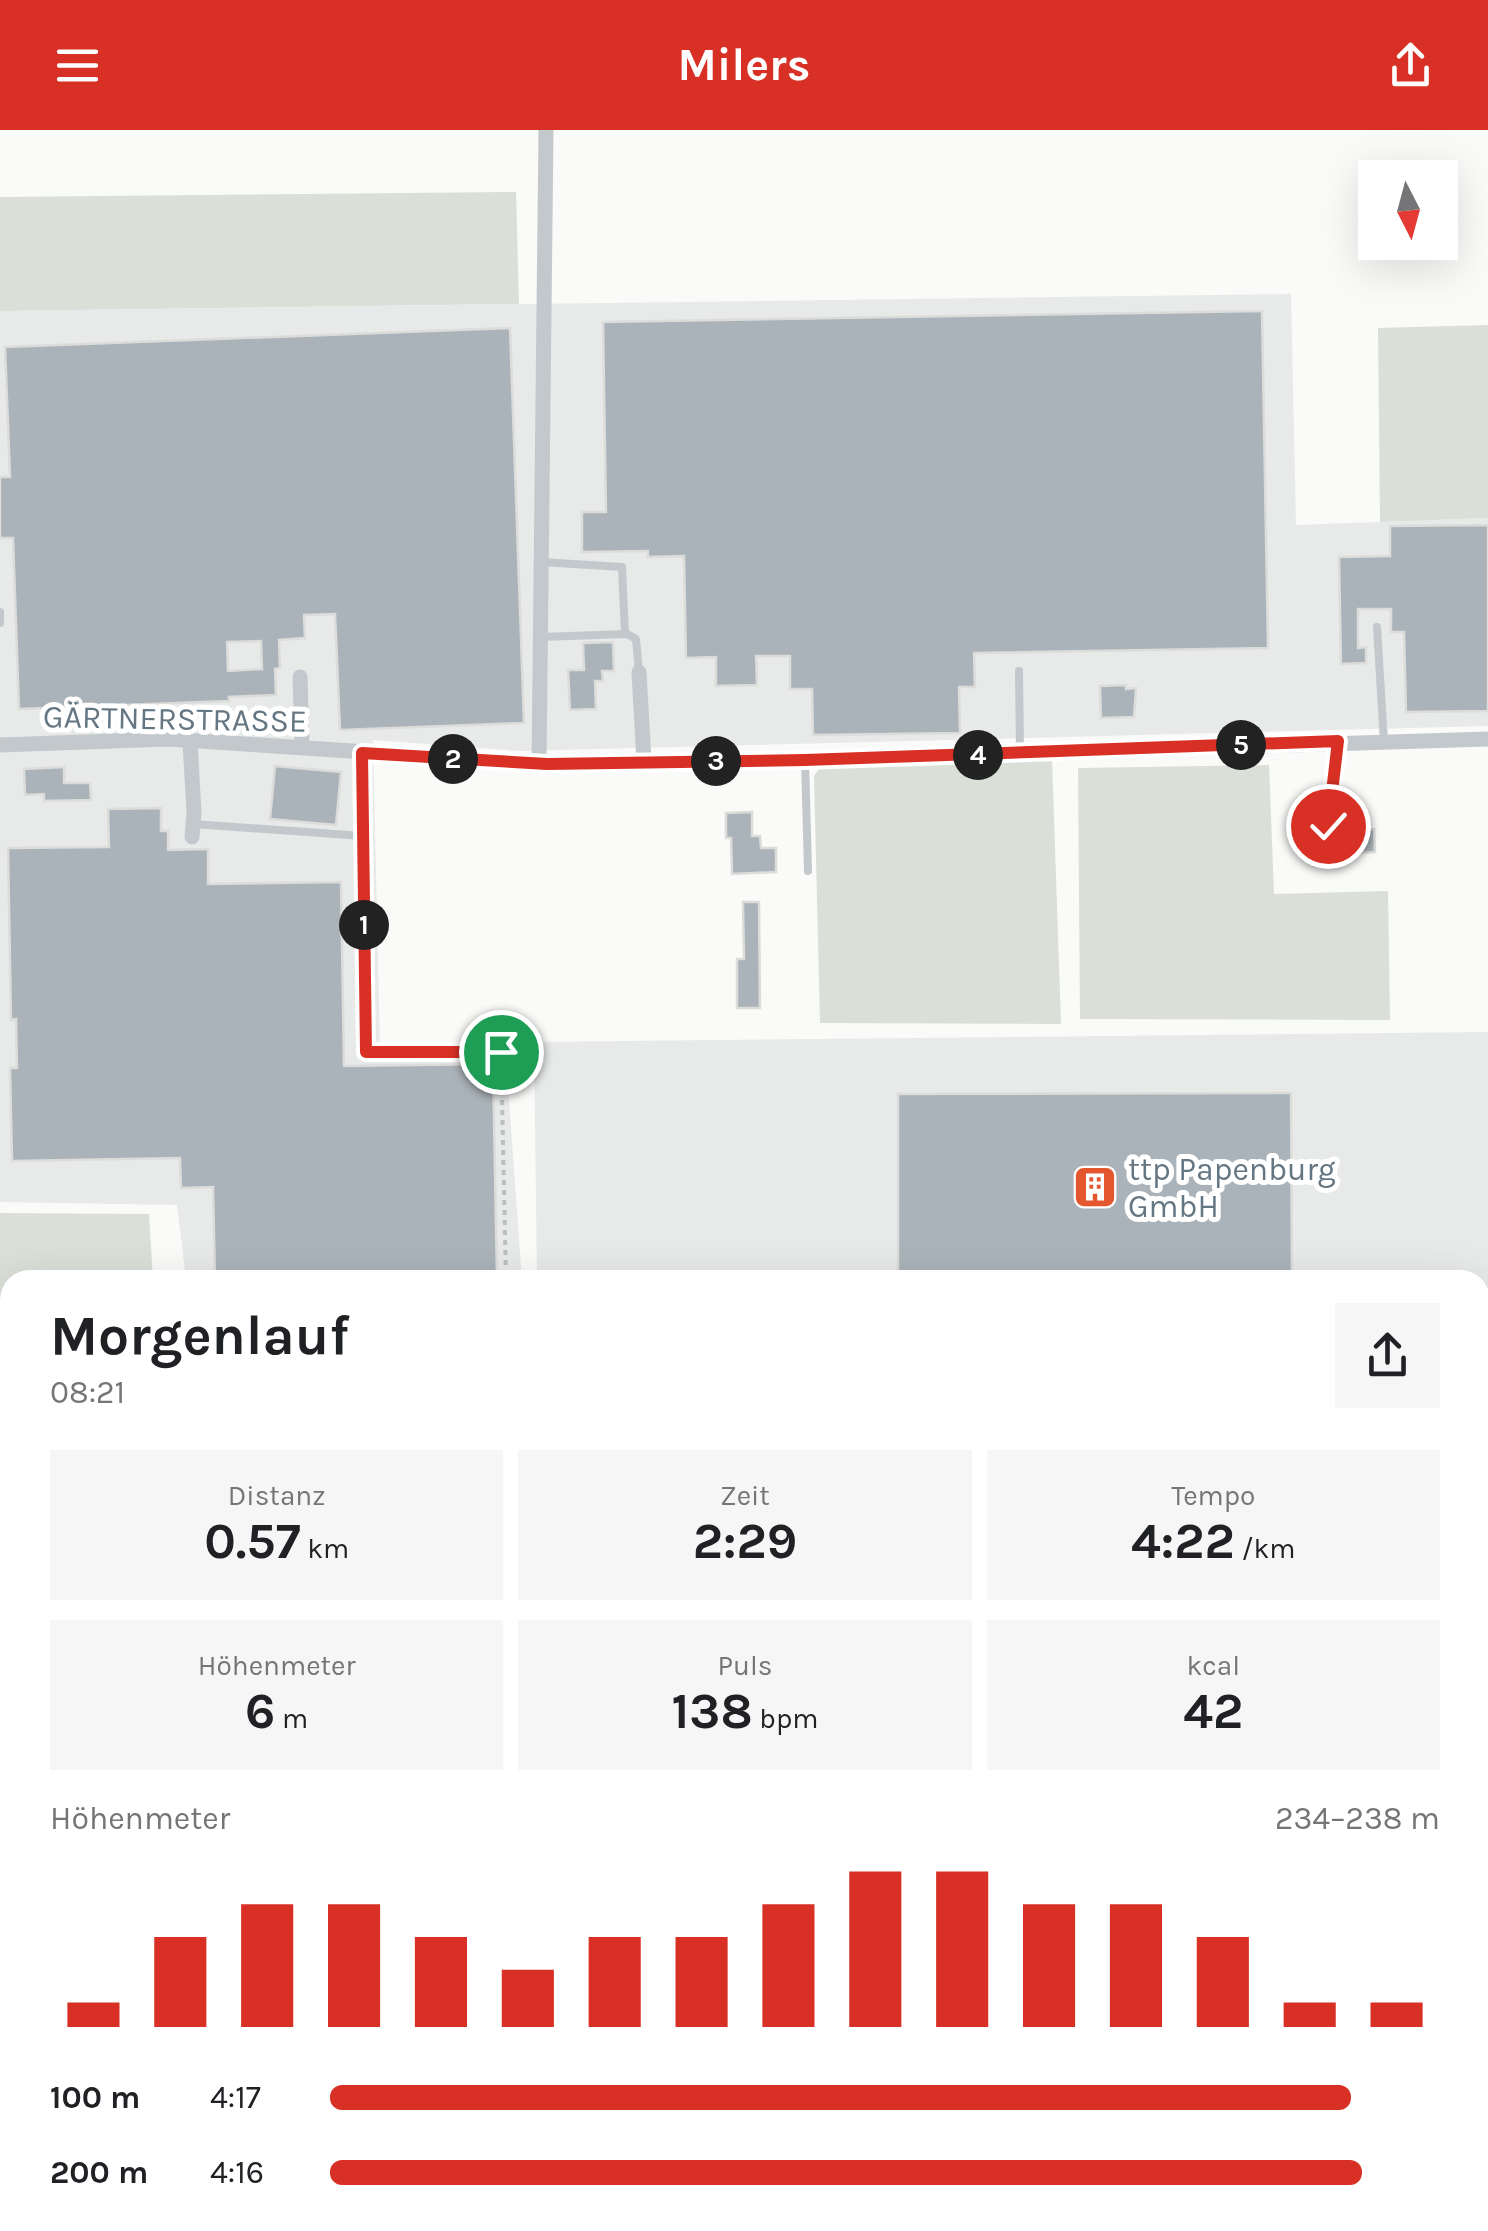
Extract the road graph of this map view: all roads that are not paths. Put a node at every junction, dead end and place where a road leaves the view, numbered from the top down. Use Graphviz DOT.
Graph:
graph roads {
  1 [pos="546,130"];
  2 [pos="541,562"];
  3 [pos="0,612"];
  4 [pos="0,623"];
  5 [pos="1377,627"];
  6 [pos="625,634"];
  7 [pos="540,637"];
  8 [pos="1019,670"];
  9 [pos="639,672"];
  10 [pos="300,677"];
  11 [pos="1488,739"];
  12 [pos="1338,741"];
  13 [pos="190,742"];
  14 [pos="1384,742"];
  15 [pos="0,745"];
  16 [pos="302,746"];
  17 [pos="1020,753"];
  18 [pos="805,760"];
  19 [pos="644,762"];
  20 [pos="540,764"];
  21 [pos="1328,826"];
  22 [pos="192,831"];
  23 [pos="364,836"];
  24 [pos="808,870"];
  1 -- 2 [label="street"];
  2 -- 6 [label="lane"];
  2 -- 7 [label="street"];
  3 -- 4 [label="lane"];
  5 -- 14 [label="lane"];
  6 -- 7 [label="lane"];
  6 -- 9 [label="lane"];
  7 -- 20 [label="street"];
  8 -- 17 [label="lane"];
  9 -- 19 [label="street"];
  10 -- 16 [label="street"];
  11 -- 14 [label="street, GÄRTNERSTRASSE"];
  12 -- 14 [label="street, GÄRTNERSTRASSE"];
  12 -- 17 [label="street, GÄRTNERSTRASSE"];
  12 -- 21 [label="lane"];
  13 -- 15 [label="street, GÄRTNERSTRASSE"];
  13 -- 16 [label="street, GÄRTNERSTRASSE"];
  13 -- 22 [label="street"];
  16 -- 20 [label="street, GÄRTNERSTRASSE"];
  17 -- 18 [label="street, GÄRTNERSTRASSE"];
  18 -- 19 [label="street, GÄRTNERSTRASSE"];
  18 -- 24 [label="lane"];
  19 -- 20 [label="street, GÄRTNERSTRASSE"];
  22 -- 23 [label="lane"];
}
